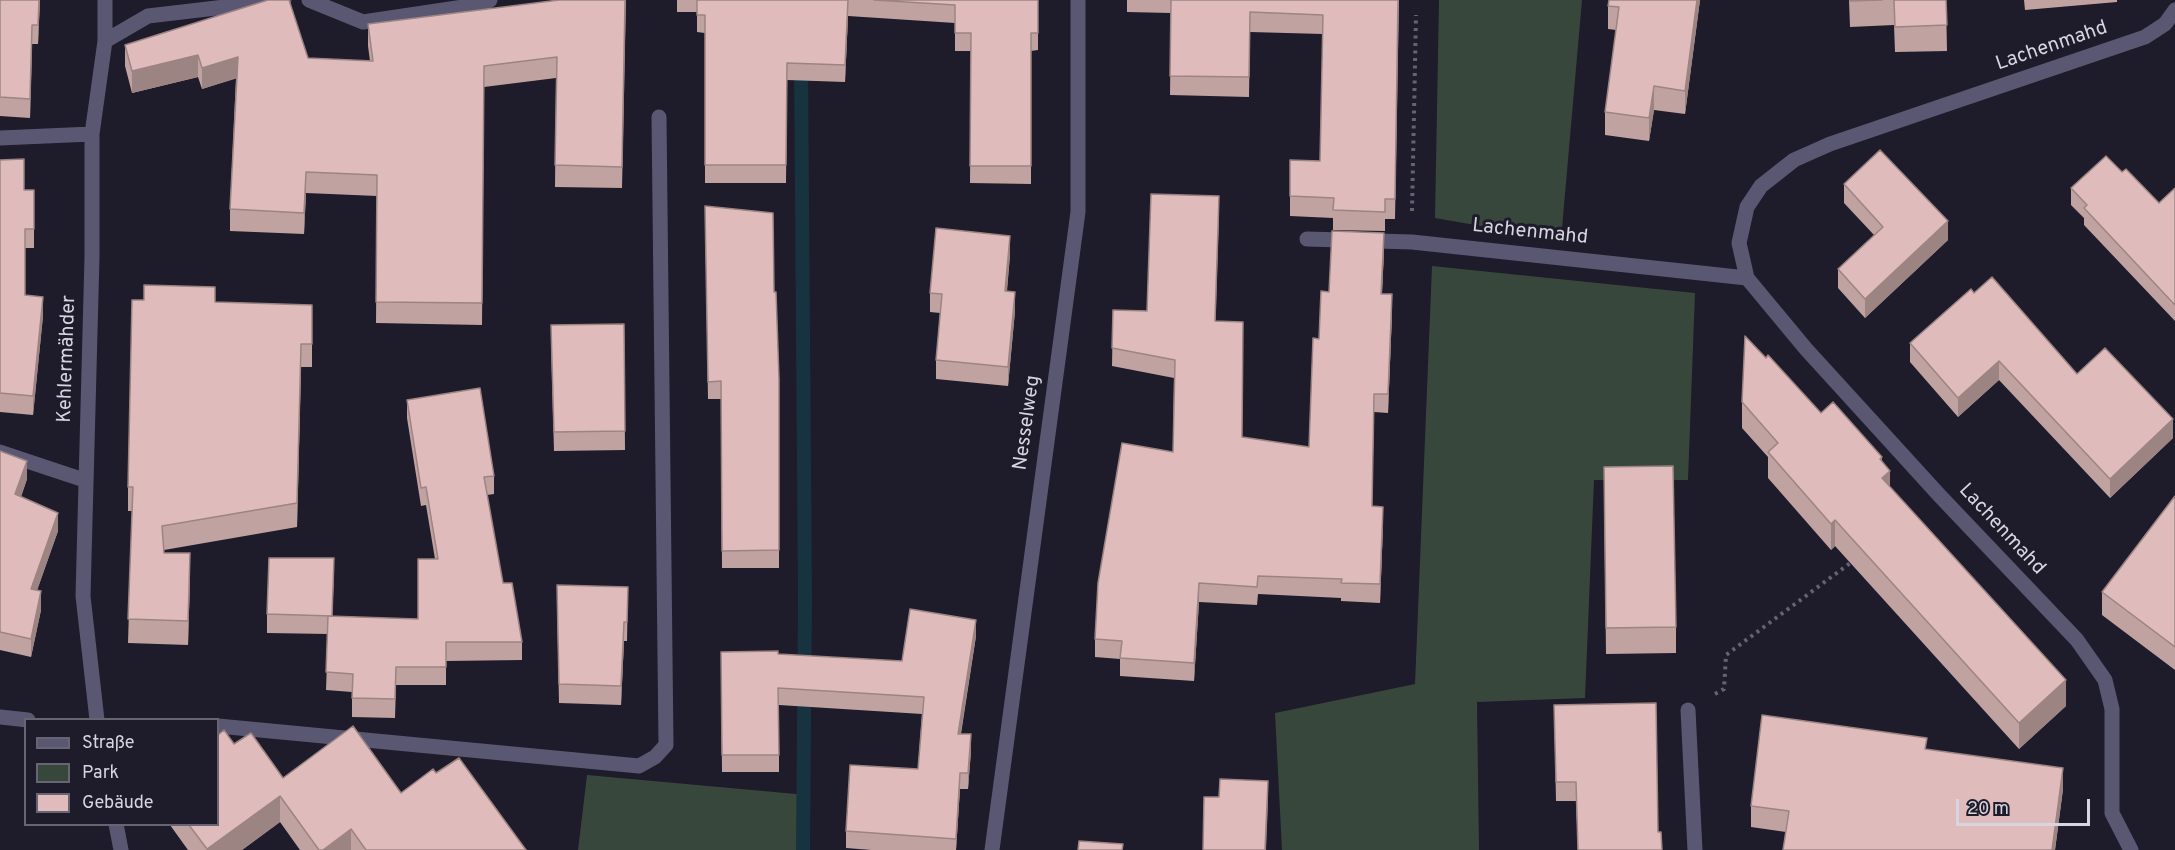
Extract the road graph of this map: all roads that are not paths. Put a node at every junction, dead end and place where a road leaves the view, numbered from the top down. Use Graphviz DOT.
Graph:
graph roads {
  1 [pos="105,0"];
  2 [pos="284,0"];
  3 [pos="309,0"];
  4 [pos="490,0"];
  5 [pos="1078,0"];
  6 [pos="2175,10"];
  7 [pos="105,41"];
  8 [pos="659,117"];
  9 [pos="92,134"];
  10 [pos="0,138"];
  11 [pos="1307,239"];
  12 [pos="1747,278"];
  13 [pos="0,452"];
  14 [pos="84,480"];
  15 [pos="1688,710"];
  16 [pos="0,717"];
  17 [pos="97,718"];
  18 [pos="24,720"];
  19 [pos="219,726"];
  20 [pos="116,826"];
  21 [pos="120,850"];
  22 [pos="992,850"];
  23 [pos="1695,850"];
  24 [pos="2131,850"];
  1 -- 7 [label="street, Kehlermähder"];
  2 -- 7 [label="street"];
  3 -- 4 [label="street"];
  5 -- 22 [label="street, Nesselweg"];
  6 -- 12 [label="street, Lachenmahd"];
  7 -- 9 [label="street, Kehlermähder"];
  8 -- 19 [label="street"];
  9 -- 10 [label="street"];
  9 -- 14 [label="street, Kehlermähder"];
  11 -- 12 [label="street, Lachenmahd"];
  12 -- 24 [label="street, Lachenmahd"];
  13 -- 14 [label="street"];
  14 -- 17 [label="street, Kehlermähder"];
  15 -- 23 [label="street"];
  16 -- 18 [label="street"];
  20 -- 21 [label="street"];
}
